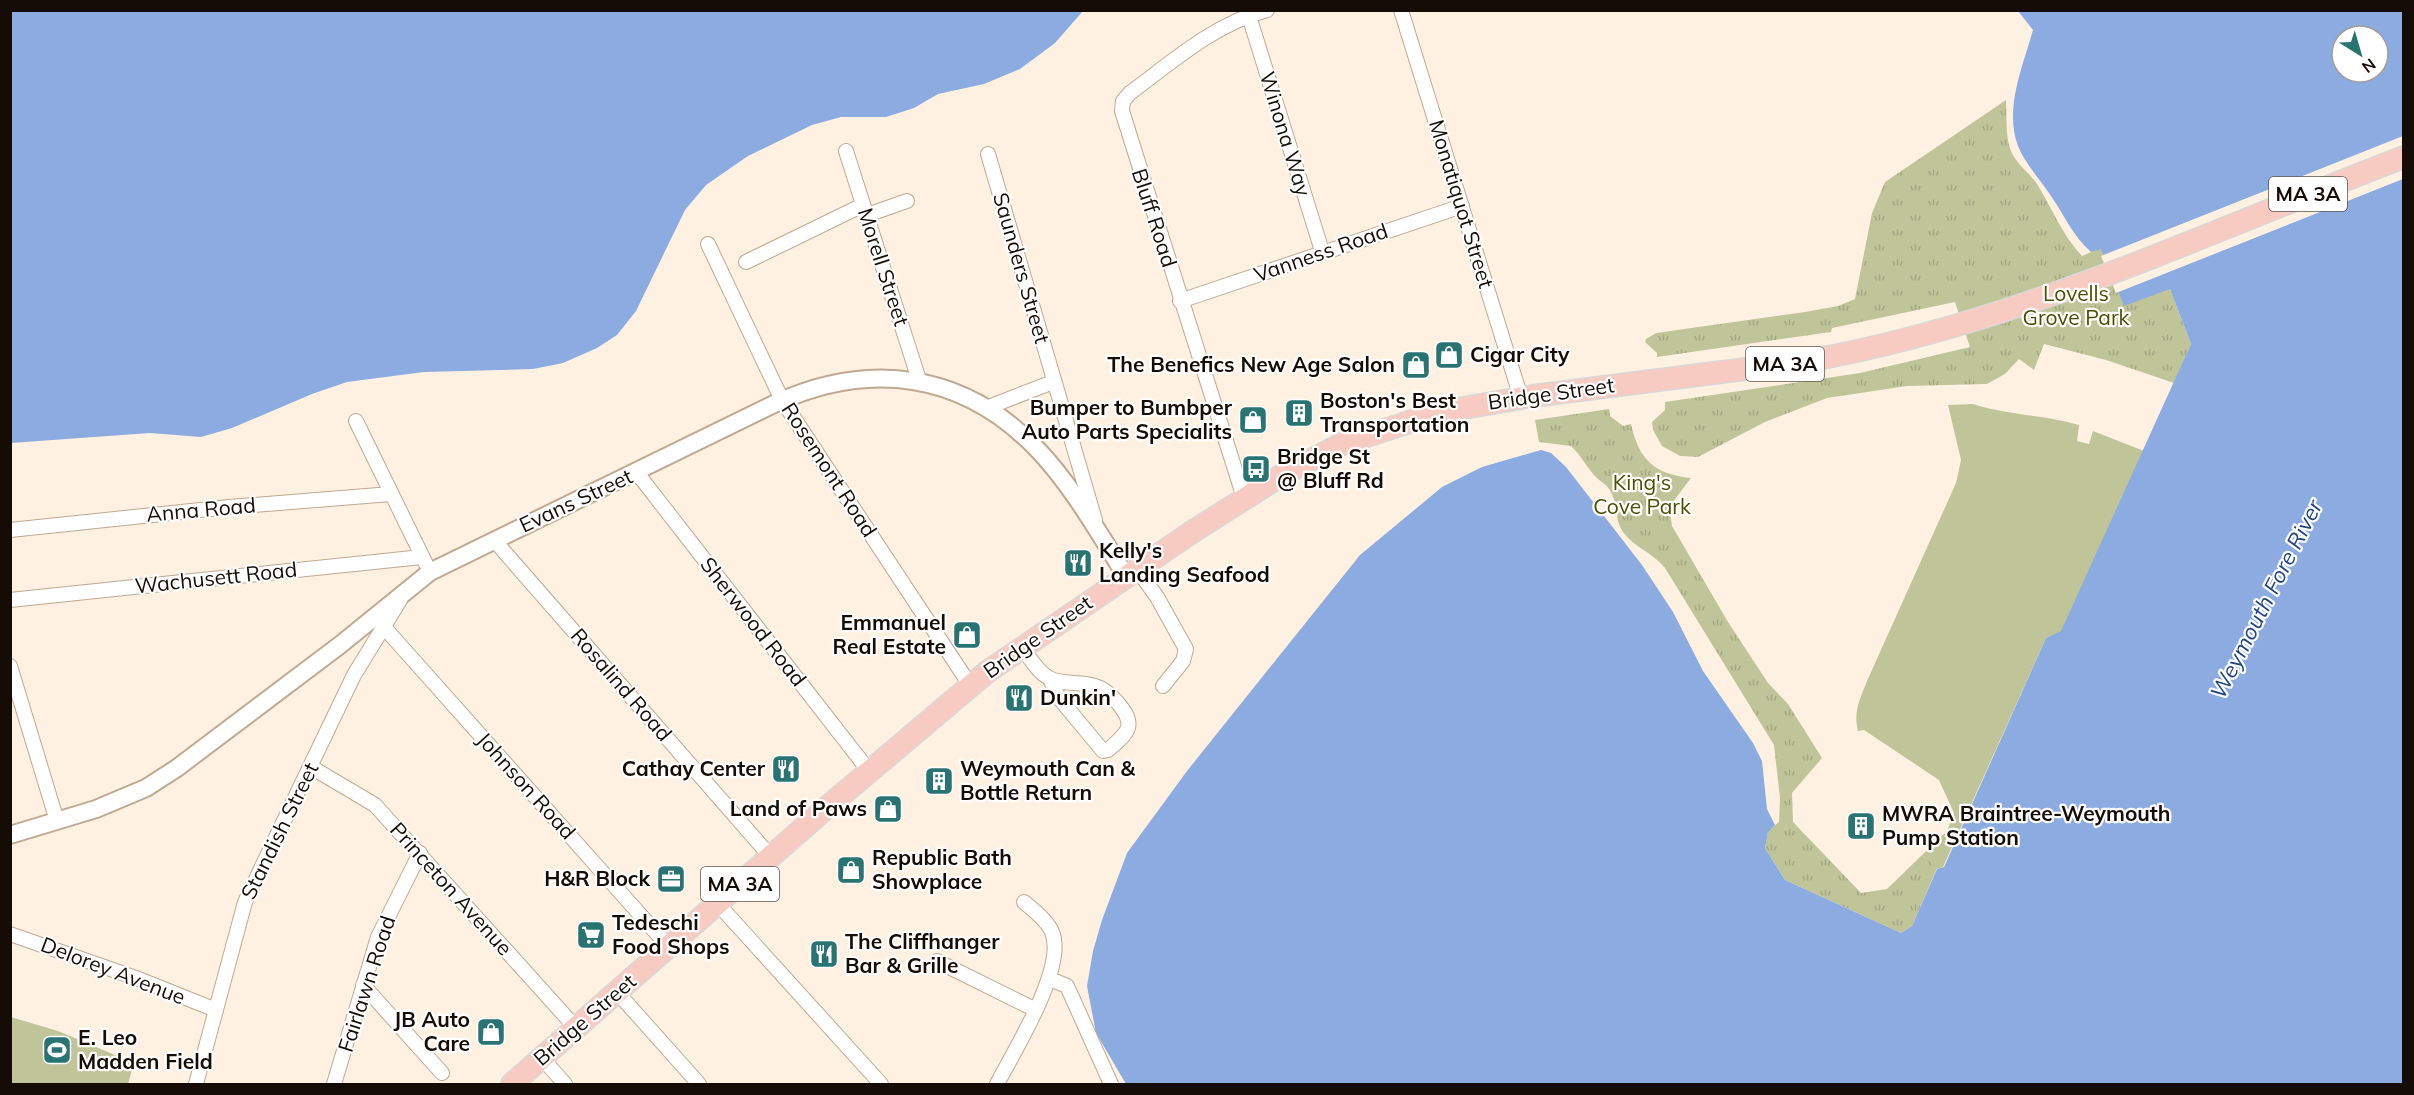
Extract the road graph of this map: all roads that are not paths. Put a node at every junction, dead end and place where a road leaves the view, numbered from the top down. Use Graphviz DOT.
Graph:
graph roads {
  1 [pos="1267,10"];
  2 [pos="1401,10"];
  3 [pos="1249,16"];
  4 [pos="846,151"];
  5 [pos="988,154"];
  6 [pos="2403,157"];
  7 [pos="908,201"];
  8 [pos="1462,206"];
  9 [pos="865,210"];
  10 [pos="708,244"];
  11 [pos="1322,251"];
  12 [pos="747,261"];
  13 [pos="1180,301"];
  14 [pos="1053,382"];
  15 [pos="920,383"];
  16 [pos="1521,398"];
  17 [pos="782,400"];
  18 [pos="986,408"];
  19 [pos="356,421"];
  20 [pos="637,473"];
  21 [pos="391,494"];
  22 [pos="1244,498"];
  23 [pos="10,530"];
  24 [pos="1100,537"];
  25 [pos="494,540"];
  26 [pos="422,557"];
  27 [pos="430,572"];
  28 [pos="1132,572"];
  29 [pos="405,593"];
  30 [pos="10,600"];
  31 [pos="383,626"];
  32 [pos="1021,646"];
  33 [pos="10,666"];
  34 [pos="1050,679"];
  35 [pos="970,685"];
  36 [pos="1163,686"];
  37 [pos="311,767"];
  38 [pos="869,771"];
  39 [pos="57,821"];
  40 [pos="10,836"];
  41 [pos="420,853"];
  42 [pos="771,857"];
  43 [pos="1024,902"];
  44 [pos="718,904"];
  45 [pos="10,934"];
  46 [pos="669,947"];
  47 [pos="937,961"];
  48 [pos="1050,979"];
  49 [pos="363,984"];
  50 [pos="617,992"];
  51 [pos="1034,1009"];
  52 [pos="216,1010"];
  53 [pos="576,1028"];
  54 [pos="542,1058"];
  55 [pos="442,1073"];
  56 [pos="196,1084"];
  57 [pos="334,1084"];
  58 [pos="512,1084"];
  59 [pos="565,1084"];
  60 [pos="699,1084"];
  61 [pos="881,1084"];
  62 [pos="997,1084"];
  63 [pos="1111,1084"];
  1 -- 3 [label="street, Bluff Road"];
  2 -- 8 [label="street, Monatiquot Street"];
  3 -- 11 [label="street, Winona Way"];
  3 -- 13 [label="street, Bluff Road"];
  4 -- 9 [label="street, Morell Street"];
  5 -- 14 [label="street, Saunders Street"];
  6 -- 16 [label="main road, Bridge Street / MA 3A"];
  7 -- 9 [label="street"];
  8 -- 11 [label="street, Vanness Road"];
  8 -- 16 [label="street, Monatiquot Street"];
  9 -- 12 [label="street"];
  9 -- 15 [label="street, Morell Street"];
  10 -- 17 [label="street, Rosemont Road"];
  11 -- 13 [label="street, Vanness Road"];
  13 -- 22 [label="street, Bluff Road"];
  14 -- 18 [label="street"];
  14 -- 24 [label="street, Saunders Street"];
  15 -- 17 [label="street, Evans Street"];
  15 -- 18 [label="street, Evans Street"];
  16 -- 22 [label="main road, Bridge Street / MA 3A"];
  17 -- 20 [label="street, Evans Street"];
  17 -- 35 [label="street, Rosemont Road"];
  18 -- 24 [label="street, Evans Street"];
  19 -- 21 [label="street"];
  20 -- 25 [label="street, Evans Street"];
  20 -- 38 [label="street, Sherwood Road"];
  21 -- 23 [label="street, Anna Road"];
  21 -- 26 [label="street"];
  22 -- 28 [label="main road, Bridge Street / MA 3A"];
  24 -- 28 [label="street, Evans Street"];
  25 -- 27 [label="street, Evans Street"];
  25 -- 42 [label="street, Rosalind Road"];
  26 -- 27 [label="street"];
  26 -- 30 [label="street, Wachusett Road"];
  27 -- 29 [label="street, Evans Street"];
  28 -- 32 [label="main road, Bridge Street / MA 3A"];
  28 -- 36 [label="street"];
  29 -- 31 [label="street, Standish Street"];
  29 -- 39 [label="street, Evans Street"];
  31 -- 37 [label="street, Standish Street"];
  31 -- 46 [label="street, Johnson Road"];
  32 -- 34 [label="street"];
  32 -- 35 [label="main road, Bridge Street / MA 3A"];
  33 -- 39 [label="street"];
  34 -- 34 [label="street"];
  35 -- 38 [label="main road, Bridge Street / MA 3A"];
  37 -- 41 [label="street, Princeton Avenue"];
  37 -- 52 [label="street, Standish Street"];
  38 -- 42 [label="main road, Bridge Street / MA 3A"];
  39 -- 40 [label="street, Evans Street"];
  41 -- 49 [label="street, Fairlawn Road"];
  41 -- 53 [label="street, Princeton Avenue"];
  42 -- 44 [label="main road, Bridge Street / MA 3A"];
  43 -- 48 [label="street"];
  44 -- 46 [label="main road, Bridge Street / MA 3A"];
  44 -- 61 [label="street"];
  45 -- 52 [label="street, Delorey Avenue"];
  46 -- 50 [label="main road, Bridge Street / MA 3A"];
  47 -- 51 [label="street"];
  48 -- 51 [label="street"];
  48 -- 63 [label="street"];
  49 -- 55 [label="street"];
  49 -- 57 [label="street, Fairlawn Road"];
  50 -- 53 [label="main road, Bridge Street / MA 3A"];
  50 -- 60 [label="street"];
  51 -- 62 [label="street"];
  52 -- 56 [label="street, Standish Street"];
  53 -- 54 [label="main road, Bridge Street / MA 3A"];
  54 -- 58 [label="main road, Bridge Street / MA 3A"];
  54 -- 59 [label="street"];
}
